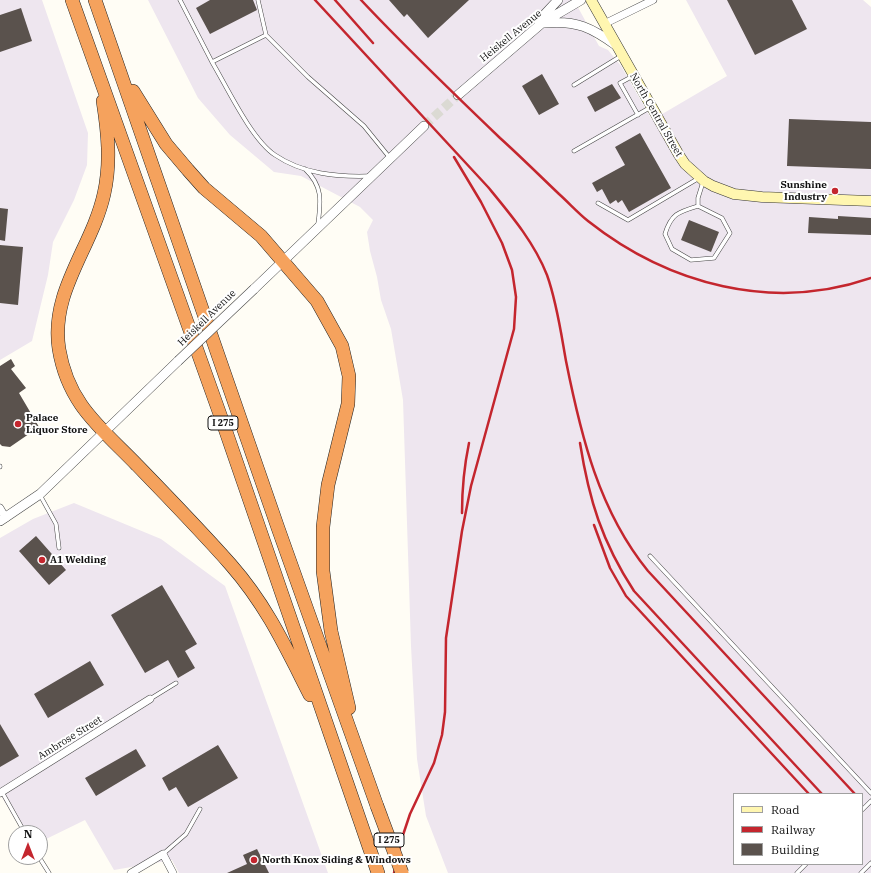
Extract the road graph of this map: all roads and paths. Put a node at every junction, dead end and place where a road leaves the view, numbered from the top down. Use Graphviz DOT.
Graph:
graph roads {
  1 [pos="72,0"];
  2 [pos="95,0"];
  3 [pos="180,0"];
  4 [pos="258,0"];
  5 [pos="558,0"];
  6 [pos="581,0"];
  7 [pos="591,0"];
  8 [pos="653,0"];
  9 [pos="604,24"];
  10 [pos="539,25"];
  11 [pos="266,35"];
  12 [pos="619,51"];
  13 [pos="212,62"];
  14 [pos="117,63"];
  15 [pos="98,70"];
  16 [pos="634,76"];
  17 [pos="574,85"];
  18 [pos="458,95"];
  19 [pos="652,107"];
  20 [pos="638,115"];
  21 [pos="424,126"];
  22 [pos="574,151"];
  23 [pos="390,158"];
  24 [pos="304,169"];
  25 [pos="371,176"];
  26 [pos="702,179"];
  27 [pos="871,202"];
  28 [pos="598,203"];
  29 [pos="698,206"];
  30 [pos="318,227"];
  31 [pos="283,260"];
  32 [pos="103,432"];
  33 [pos="40,494"];
  34 [pos="0,508"];
  35 [pos="3,519"];
  36 [pos="59,548"];
  37 [pos="650,556"];
  38 [pos="176,683"];
  39 [pos="150,699"];
  40 [pos="332,740"];
  41 [pos="361,764"];
  42 [pos="1,793"];
  43 [pos="871,793"];
  44 [pos="871,801"];
  45 [pos="200,809"];
  46 [pos="863,809"];
  47 [pos="20,825"];
  48 [pos="163,854"];
  49 [pos="871,864"];
  50 [pos="805,865"];
  51 [pos="861,872"];
  52 [pos="131,873"];
  53 [pos="173,873"];
  54 [pos="378,873"];
  55 [pos="402,873"];
  56 [pos="797,873"];
  1 -- 15 [label="highway, I 275"];
  2 -- 14 [label="highway, I 275"];
  3 -- 13 [label="lane"];
  4 -- 11 [label="lane"];
  5 -- 10 [label="street"];
  6 -- 10 [label="street, Heiskell Avenue"];
  7 -- 9 [label="main road, North Central Street"];
  8 -- 9 [label="street"];
  9 -- 12 [label="main road, North Central Street"];
  10 -- 12 [label="street"];
  10 -- 18 [label="street, Heiskell Avenue"];
  11 -- 13 [label="lane"];
  11 -- 23 [label="lane"];
  12 -- 16 [label="main road, North Central Street"];
  12 -- 17 [label="lane"];
  13 -- 24 [label="lane"];
  14 -- 31 [label="highway"];
  14 -- 41 [label="highway, I 275"];
  15 -- 32 [label="highway"];
  15 -- 40 [label="highway, I 275"];
  16 -- 19 [label="main road, North Central Street"];
  16 -- 20 [label="lane"];
  19 -- 20 [label="lane"];
  19 -- 26 [label="main road, North Central Street"];
  20 -- 22 [label="lane"];
  21 -- 23 [label="street, Heiskell Avenue"];
  23 -- 25 [label="street, Heiskell Avenue"];
  24 -- 25 [label="lane"];
  24 -- 30 [label="lane"];
  25 -- 30 [label="street, Heiskell Avenue"];
  26 -- 27 [label="main road, North Central Street"];
  26 -- 28 [label="lane"];
  26 -- 29 [label="lane"];
  29 -- 29 [label="lane"];
  30 -- 31 [label="street, Heiskell Avenue"];
  31 -- 32 [label="street, Heiskell Avenue, bridge"];
  31 -- 41 [label="highway"];
  32 -- 33 [label="street, Heiskell Avenue"];
  32 -- 40 [label="highway"];
  33 -- 35 [label="street, Heiskell Avenue"];
  33 -- 36 [label="lane"];
  34 -- 35 [label="street"];
  37 -- 43 [label="lane"];
  38 -- 39 [label="lane"];
  39 -- 42 [label="street, Ambrose Street"];
  40 -- 54 [label="highway, I 275"];
  41 -- 55 [label="highway, I 275, bridge"];
  42 -- 47 [label="lane"];
  44 -- 46 [label="lane"];
  45 -- 48 [label="lane"];
  48 -- 52 [label="street"];
  48 -- 53 [label="street"];
  49 -- 51 [label="lane"];
  50 -- 56 [label="lane"];
}
